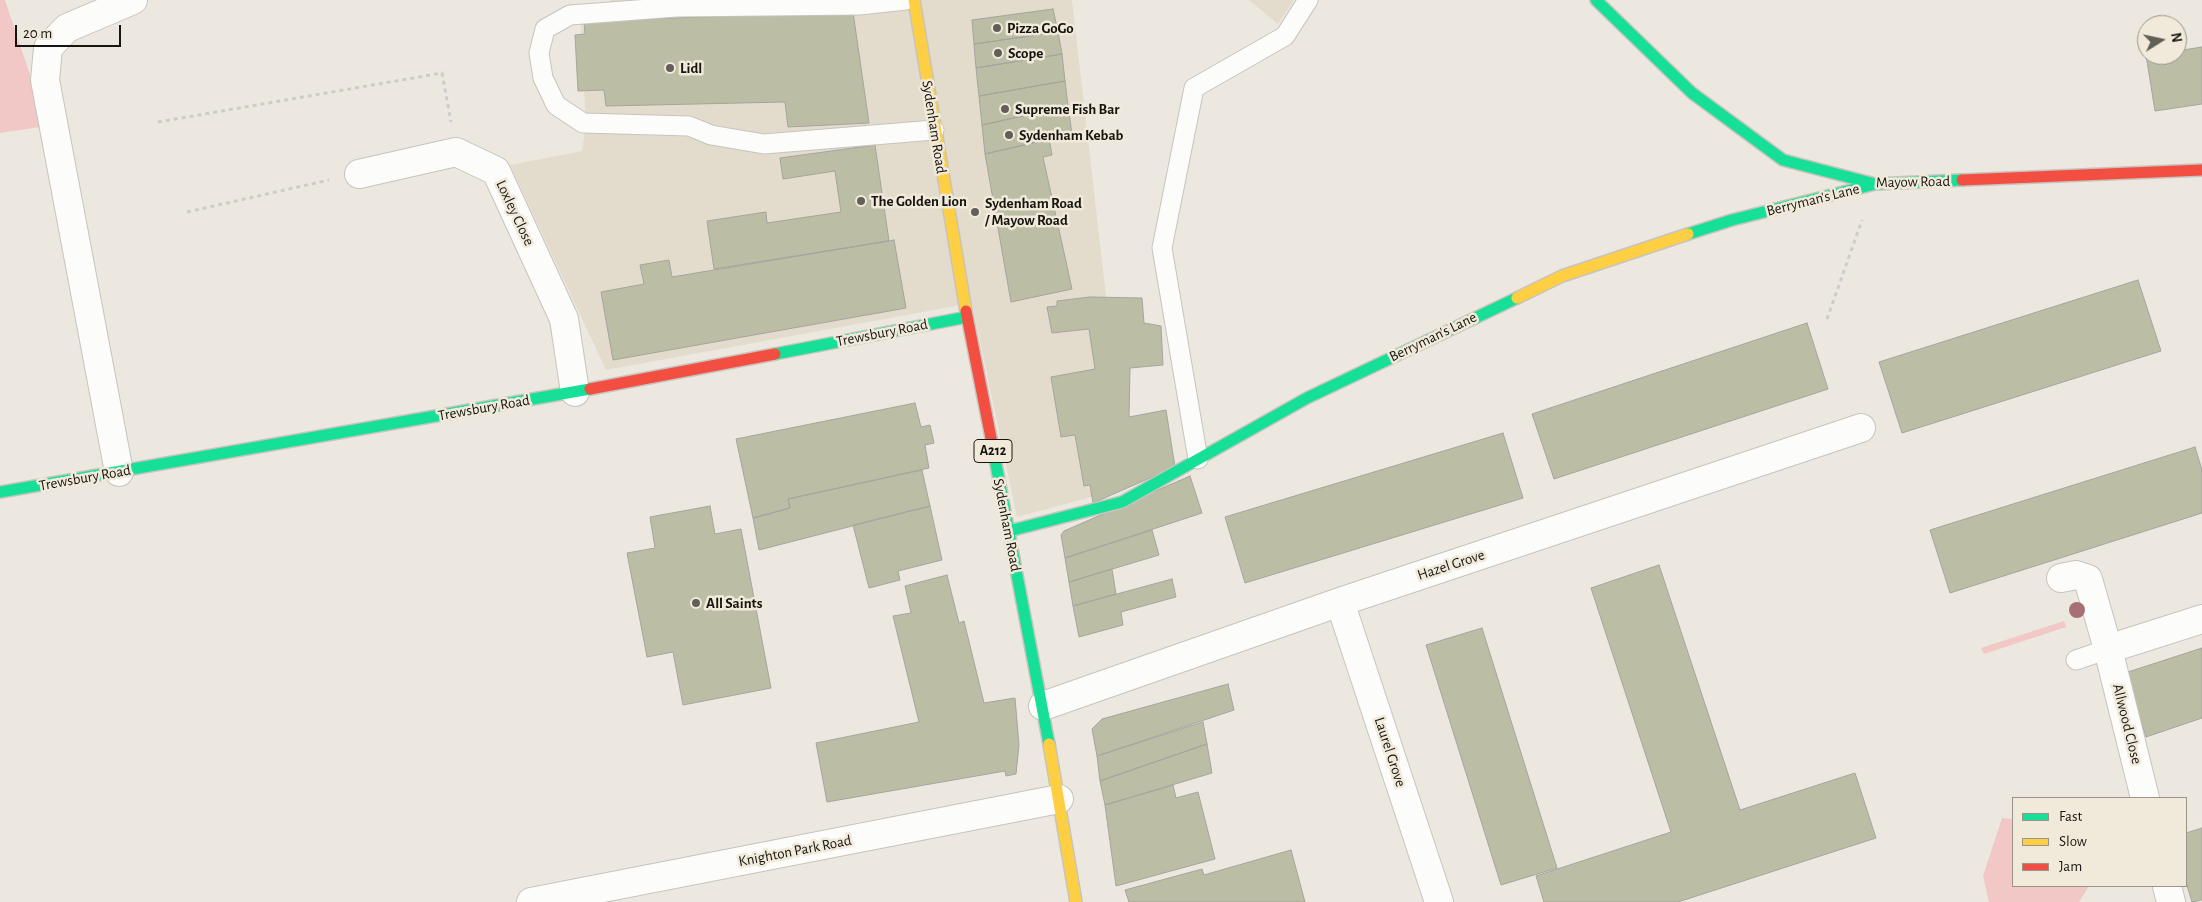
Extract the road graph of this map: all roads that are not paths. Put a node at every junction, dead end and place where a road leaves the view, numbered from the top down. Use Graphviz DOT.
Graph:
graph roads {
  1 [pos="133,0"];
  2 [pos="906,0"];
  3 [pos="914,0"];
  4 [pos="1308,0"];
  5 [pos="1596,0"];
  6 [pos="934,130"];
  7 [pos="2202,170"];
  8 [pos="359,174"];
  9 [pos="1875,184"];
  10 [pos="967,317"];
  11 [pos="575,392"];
  12 [pos="1861,428"];
  13 [pos="1198,459"];
  14 [pos="119,472"];
  15 [pos="0,492"];
  16 [pos="1008,531"];
  17 [pos="2061,578"];
  18 [pos="1340,602"];
  19 [pos="2202,619"];
  20 [pos="2108,649"];
  21 [pos="2076,660"];
  22 [pos="1043,706"];
  23 [pos="2145,797"];
  24 [pos="1059,799"];
  25 [pos="2167,887"];
  26 [pos="531,902"];
  27 [pos="1076,902"];
  28 [pos="1438,902"];
  29 [pos="2171,902"];
  1 -- 14 [label="street"];
  2 -- 6 [label="lane"];
  3 -- 6 [label="street, Sydenham Road / A212"];
  4 -- 13 [label="lane"];
  5 -- 9 [label="street, Mayow Road"];
  6 -- 10 [label="street, Sydenham Road / A212"];
  7 -- 9 [label="street, Mayow Road"];
  8 -- 11 [label="street, Loxley Close"];
  9 -- 13 [label="street, Berryman's Lane"];
  10 -- 11 [label="street, Trewsbury Road"];
  10 -- 16 [label="street, Sydenham Road / A212"];
  11 -- 14 [label="street, Trewsbury Road"];
  12 -- 18 [label="street, Hazel Grove"];
  13 -- 16 [label="street, Berryman's Lane"];
  14 -- 15 [label="street, Trewsbury Road"];
  16 -- 22 [label="street, Sydenham Road / A212"];
  17 -- 20 [label="street, Allwood Close"];
  18 -- 22 [label="street, Hazel Grove"];
  18 -- 28 [label="street, Laurel Grove"];
  19 -- 20 [label="street"];
  20 -- 21 [label="lane"];
  20 -- 23 [label="street, Allwood Close"];
  22 -- 24 [label="street, Sydenham Road / A212"];
  24 -- 26 [label="street, Knighton Park Road"];
  24 -- 27 [label="street, Sydenham Road / A212"];
  25 -- 29 [label="street"];
}
